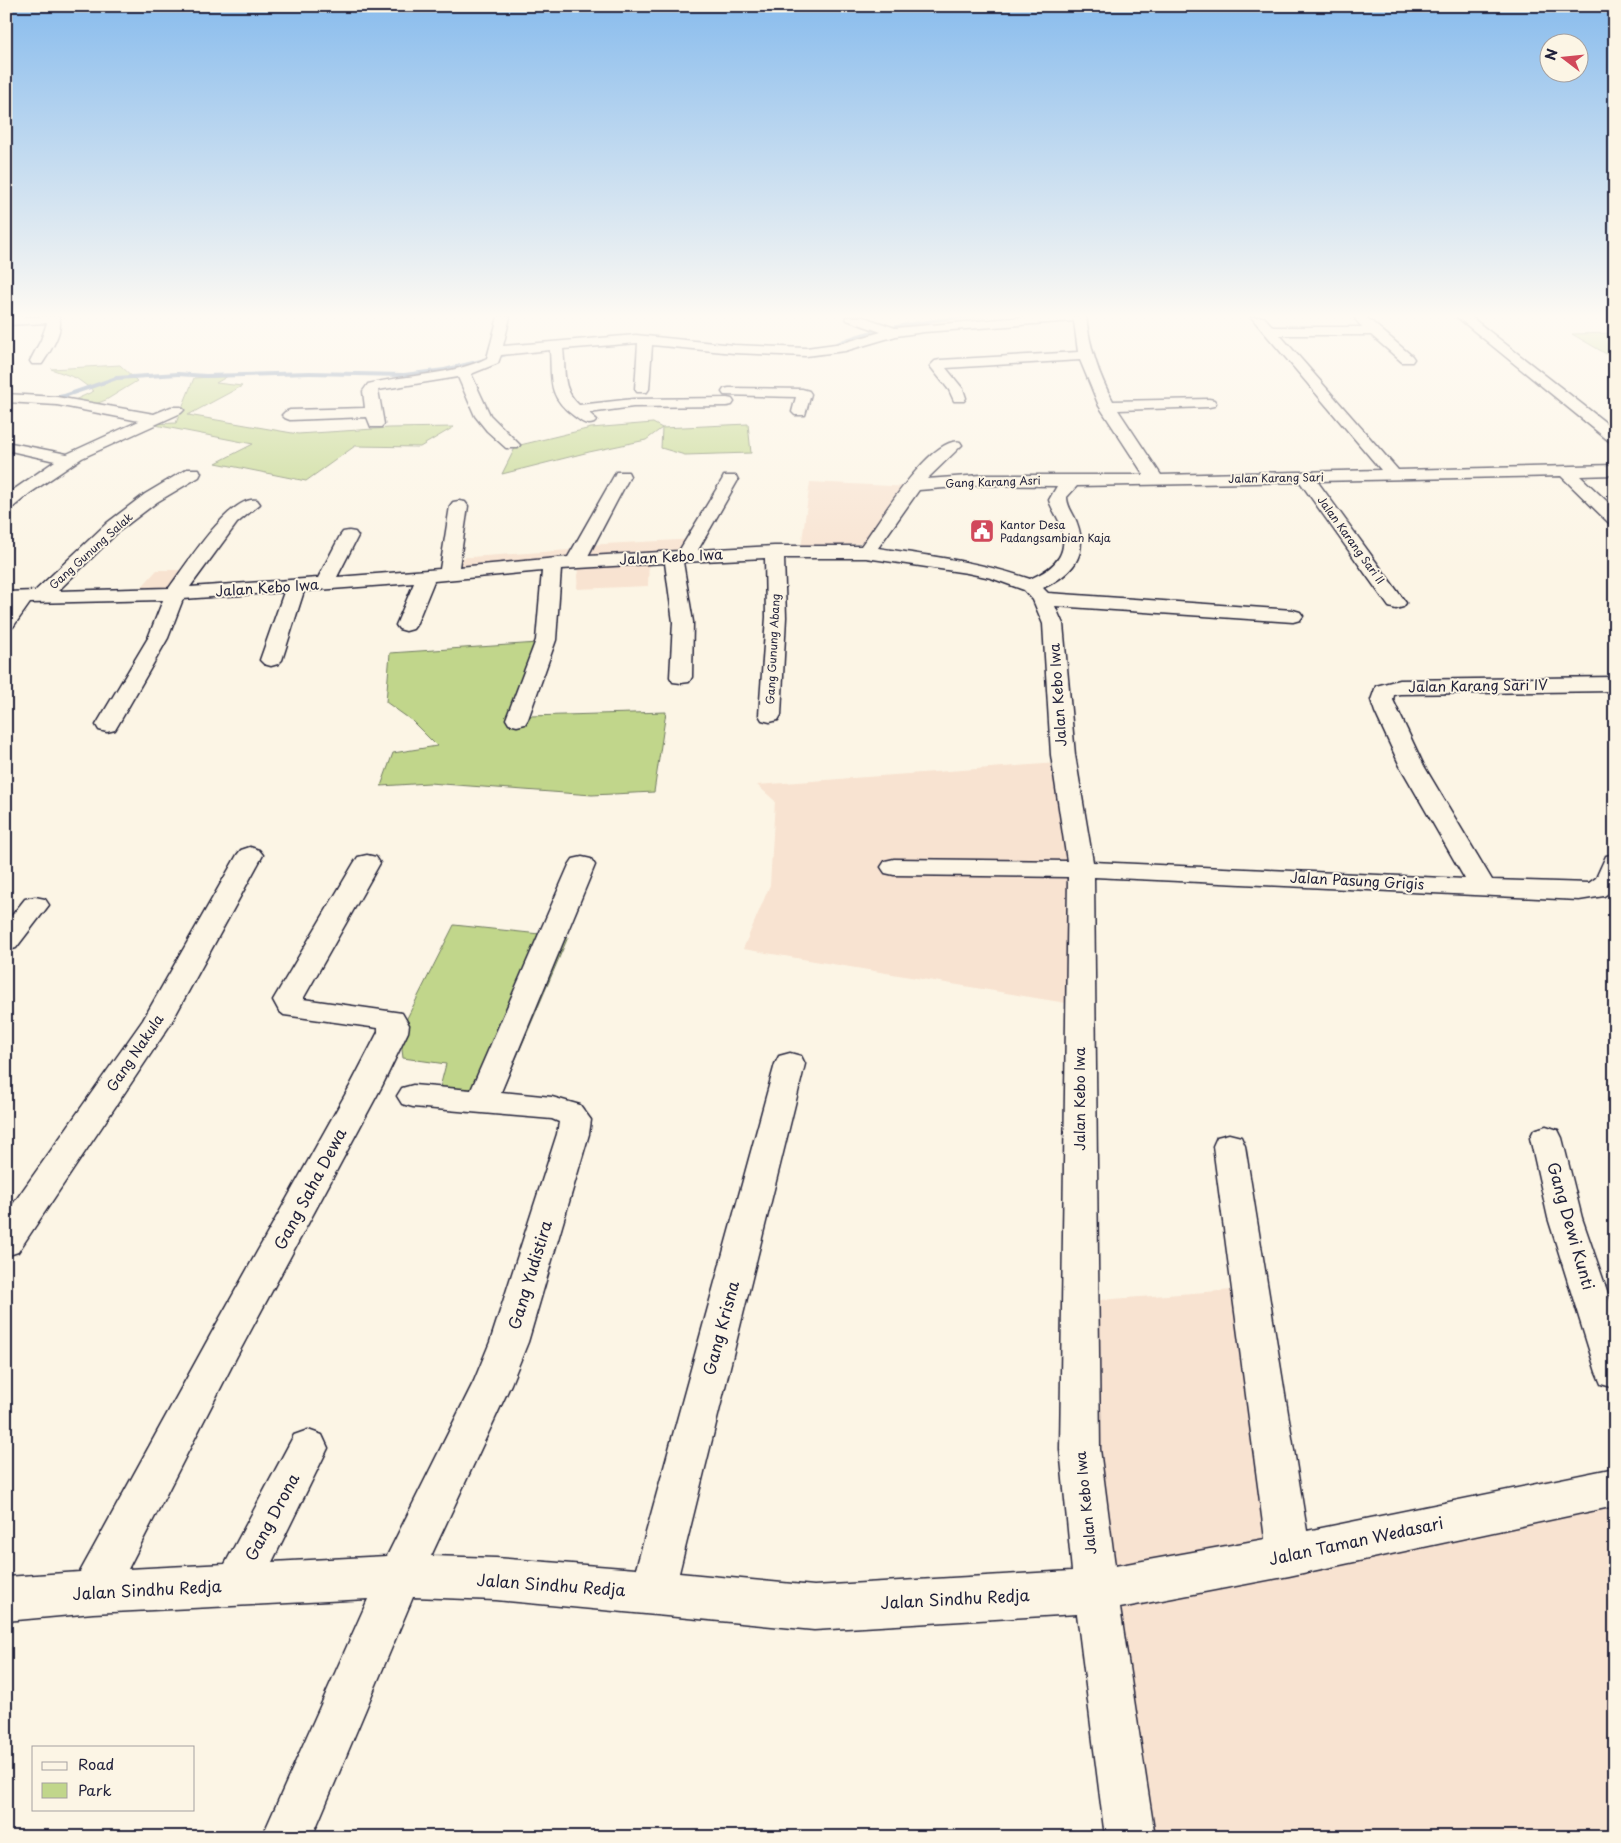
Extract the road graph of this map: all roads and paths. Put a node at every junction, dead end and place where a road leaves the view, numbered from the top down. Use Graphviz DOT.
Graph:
graph roads {
  1 [pos="73,403"];
  2 [pos="372,403"];
  3 [pos="477,403"];
  4 [pos="568,403"];
  5 [pos="633,403"];
  6 [pos="802,403"];
  7 [pos="1106,403"];
  8 [pos="1208,403"];
  9 [pos="1332,403"];
  10 [pos="1571,403"];
  11 [pos="1107,406"];
  12 [pos="176,410"];
  13 [pos="575,410"];
  14 [pos="800,412"];
  15 [pos="290,416"];
  16 [pos="155,419"];
  17 [pos="589,420"];
  18 [pos="1615,438"];
  19 [pos="954,444"];
  20 [pos="512,445"];
  21 [pos="9,446"];
  22 [pos="68,459"];
  23 [pos="1615,470"];
  24 [pos="1566,472"];
  25 [pos="193,473"];
  26 [pos="622,476"];
  27 [pos="1395,476"];
  28 [pos="1306,477"];
  29 [pos="730,480"];
  30 [pos="1156,480"];
  31 [pos="1072,481"];
  32 [pos="914,485"];
  33 [pos="6,504"];
  34 [pos="251,504"];
  35 [pos="459,506"];
  36 [pos="1615,518"];
  37 [pos="349,536"];
  38 [pos="774,552"];
  39 [pos="866,552"];
  40 [pos="679,556"];
  41 [pos="575,562"];
  42 [pos="552,564"];
  43 [pos="448,574"];
  44 [pos="427,576"];
  45 [pos="324,584"];
  46 [pos="296,586"];
  47 [pos="1036,592"];
  48 [pos="174,594"];
  49 [pos="23,598"];
  50 [pos="1396,603"];
  51 [pos="1293,616"];
  52 [pos="6,624"];
  53 [pos="406,626"];
  54 [pos="271,660"];
  55 [pos="681,677"];
  56 [pos="1615,684"];
  57 [pos="770,715"];
  58 [pos="517,719"];
  59 [pos="108,725"];
  60 [pos="250,855"];
  61 [pos="1615,862"];
  62 [pos="367,863"];
  63 [pos="582,865"];
  64 [pos="894,868"];
  65 [pos="1080,869"];
  66 [pos="1483,887"];
  67 [pos="35,905"];
  68 [pos="6,942"];
  69 [pos="790,1064"];
  70 [pos="412,1096"];
  71 [pos="482,1103"];
  72 [pos="1546,1138"];
  73 [pos="1229,1146"];
  74 [pos="6,1242"];
  75 [pos="1615,1372"];
  76 [pos="308,1448"];
  77 [pos="1615,1487"];
  78 [pos="1289,1555"];
  79 [pos="400,1576"];
  80 [pos="237,1585"];
  81 [pos="1096,1591"];
  82 [pos="93,1592"];
  83 [pos="652,1592"];
  84 [pos="10,1606"];
  85 [pos="287,1837"];
  86 [pos="1130,1837"];
  1 -- 16 [label="street"];
  2 -- 15 [label="street"];
  3 -- 20 [label="street"];
  4 -- 13 [label="street"];
  5 -- 13 [label="street"];
  6 -- 14 [label="street"];
  7 -- 11 [label="street"];
  8 -- 11 [label="street"];
  9 -- 27 [label="street"];
  10 -- 18 [label="street"];
  11 -- 30 [label="street"];
  12 -- 16 [label="street"];
  13 -- 17 [label="street"];
  16 -- 22 [label="street"];
  19 -- 32 [label="street, Gang Karang Asri"];
  21 -- 22 [label="street"];
  22 -- 33 [label="street"];
  23 -- 24 [label="street, Jalan Karang Sari"];
  24 -- 27 [label="street, Jalan Karang Sari"];
  24 -- 36 [label="street"];
  25 -- 49 [label="street, Gang Gunung Salak"];
  26 -- 41 [label="street"];
  27 -- 28 [label="street, Jalan Karang Sari"];
  28 -- 30 [label="street, Jalan Karang Sari"];
  28 -- 50 [label="street, Jalan Karang Sari II"];
  29 -- 40 [label="street"];
  30 -- 31 [label="street, Jalan Karang Sari"];
  31 -- 32 [label="street, Gang Karang Asri"];
  31 -- 47 [label="street"];
  32 -- 39 [label="street, Gang Karang Asri"];
  34 -- 48 [label="street"];
  35 -- 43 [label="street"];
  37 -- 45 [label="street"];
  38 -- 39 [label="street, Jalan Kebo Iwa"];
  38 -- 40 [label="street, Jalan Kebo Iwa"];
  38 -- 57 [label="street, Gang Gunung Abang"];
  39 -- 47 [label="street, Jalan Kebo Iwa"];
  40 -- 41 [label="street, Jalan Kebo Iwa"];
  40 -- 55 [label="street"];
  41 -- 42 [label="street, Jalan Kebo Iwa"];
  42 -- 43 [label="street, Jalan Kebo Iwa"];
  42 -- 58 [label="street"];
  43 -- 44 [label="street, Jalan Kebo Iwa"];
  44 -- 45 [label="street, Jalan Kebo Iwa"];
  44 -- 53 [label="street"];
  45 -- 46 [label="street, Jalan Kebo Iwa"];
  46 -- 48 [label="street, Jalan Kebo Iwa"];
  46 -- 54 [label="street"];
  47 -- 51 [label="street"];
  47 -- 65 [label="street, Jalan Kebo Iwa"];
  48 -- 49 [label="street, Jalan Kebo Iwa"];
  48 -- 59 [label="street"];
  49 -- 52 [label="street, Gang Gunung Salak"];
  56 -- 66 [label="street, Jalan Karang Sari IV"];
  60 -- 74 [label="street, Gang Nakula"];
  61 -- 66 [label="street, Jalan Pasung Grigis"];
  62 -- 82 [label="street, Gang Saha Dewa"];
  63 -- 71 [label="street"];
  64 -- 65 [label="street, Jalan Pasung Grigis"];
  65 -- 66 [label="street, Jalan Pasung Grigis"];
  65 -- 81 [label="street, Jalan Kebo Iwa"];
  67 -- 68 [label="street"];
  69 -- 83 [label="street, Gang Krisna"];
  70 -- 71 [label="street, Gang Yudistira"];
  71 -- 79 [label="street, Gang Yudistira"];
  72 -- 75 [label="street, Gang Dewi Kunti"];
  73 -- 78 [label="street"];
  76 -- 80 [label="street, Gang Drona"];
  77 -- 78 [label="street, Jalan Taman Wedasari"];
  78 -- 81 [label="street, Jalan Taman Wedasari"];
  79 -- 80 [label="street, Jalan Sindhu Redja"];
  79 -- 83 [label="street, Jalan Sindhu Redja"];
  79 -- 85 [label="street, Gang Yudistira"];
  80 -- 82 [label="street, Jalan Sindhu Redja"];
  81 -- 83 [label="street, Jalan Sindhu Redja"];
  81 -- 86 [label="street, Jalan Kebo Iwa"];
  82 -- 84 [label="street, Jalan Sindhu Redja"];
}
